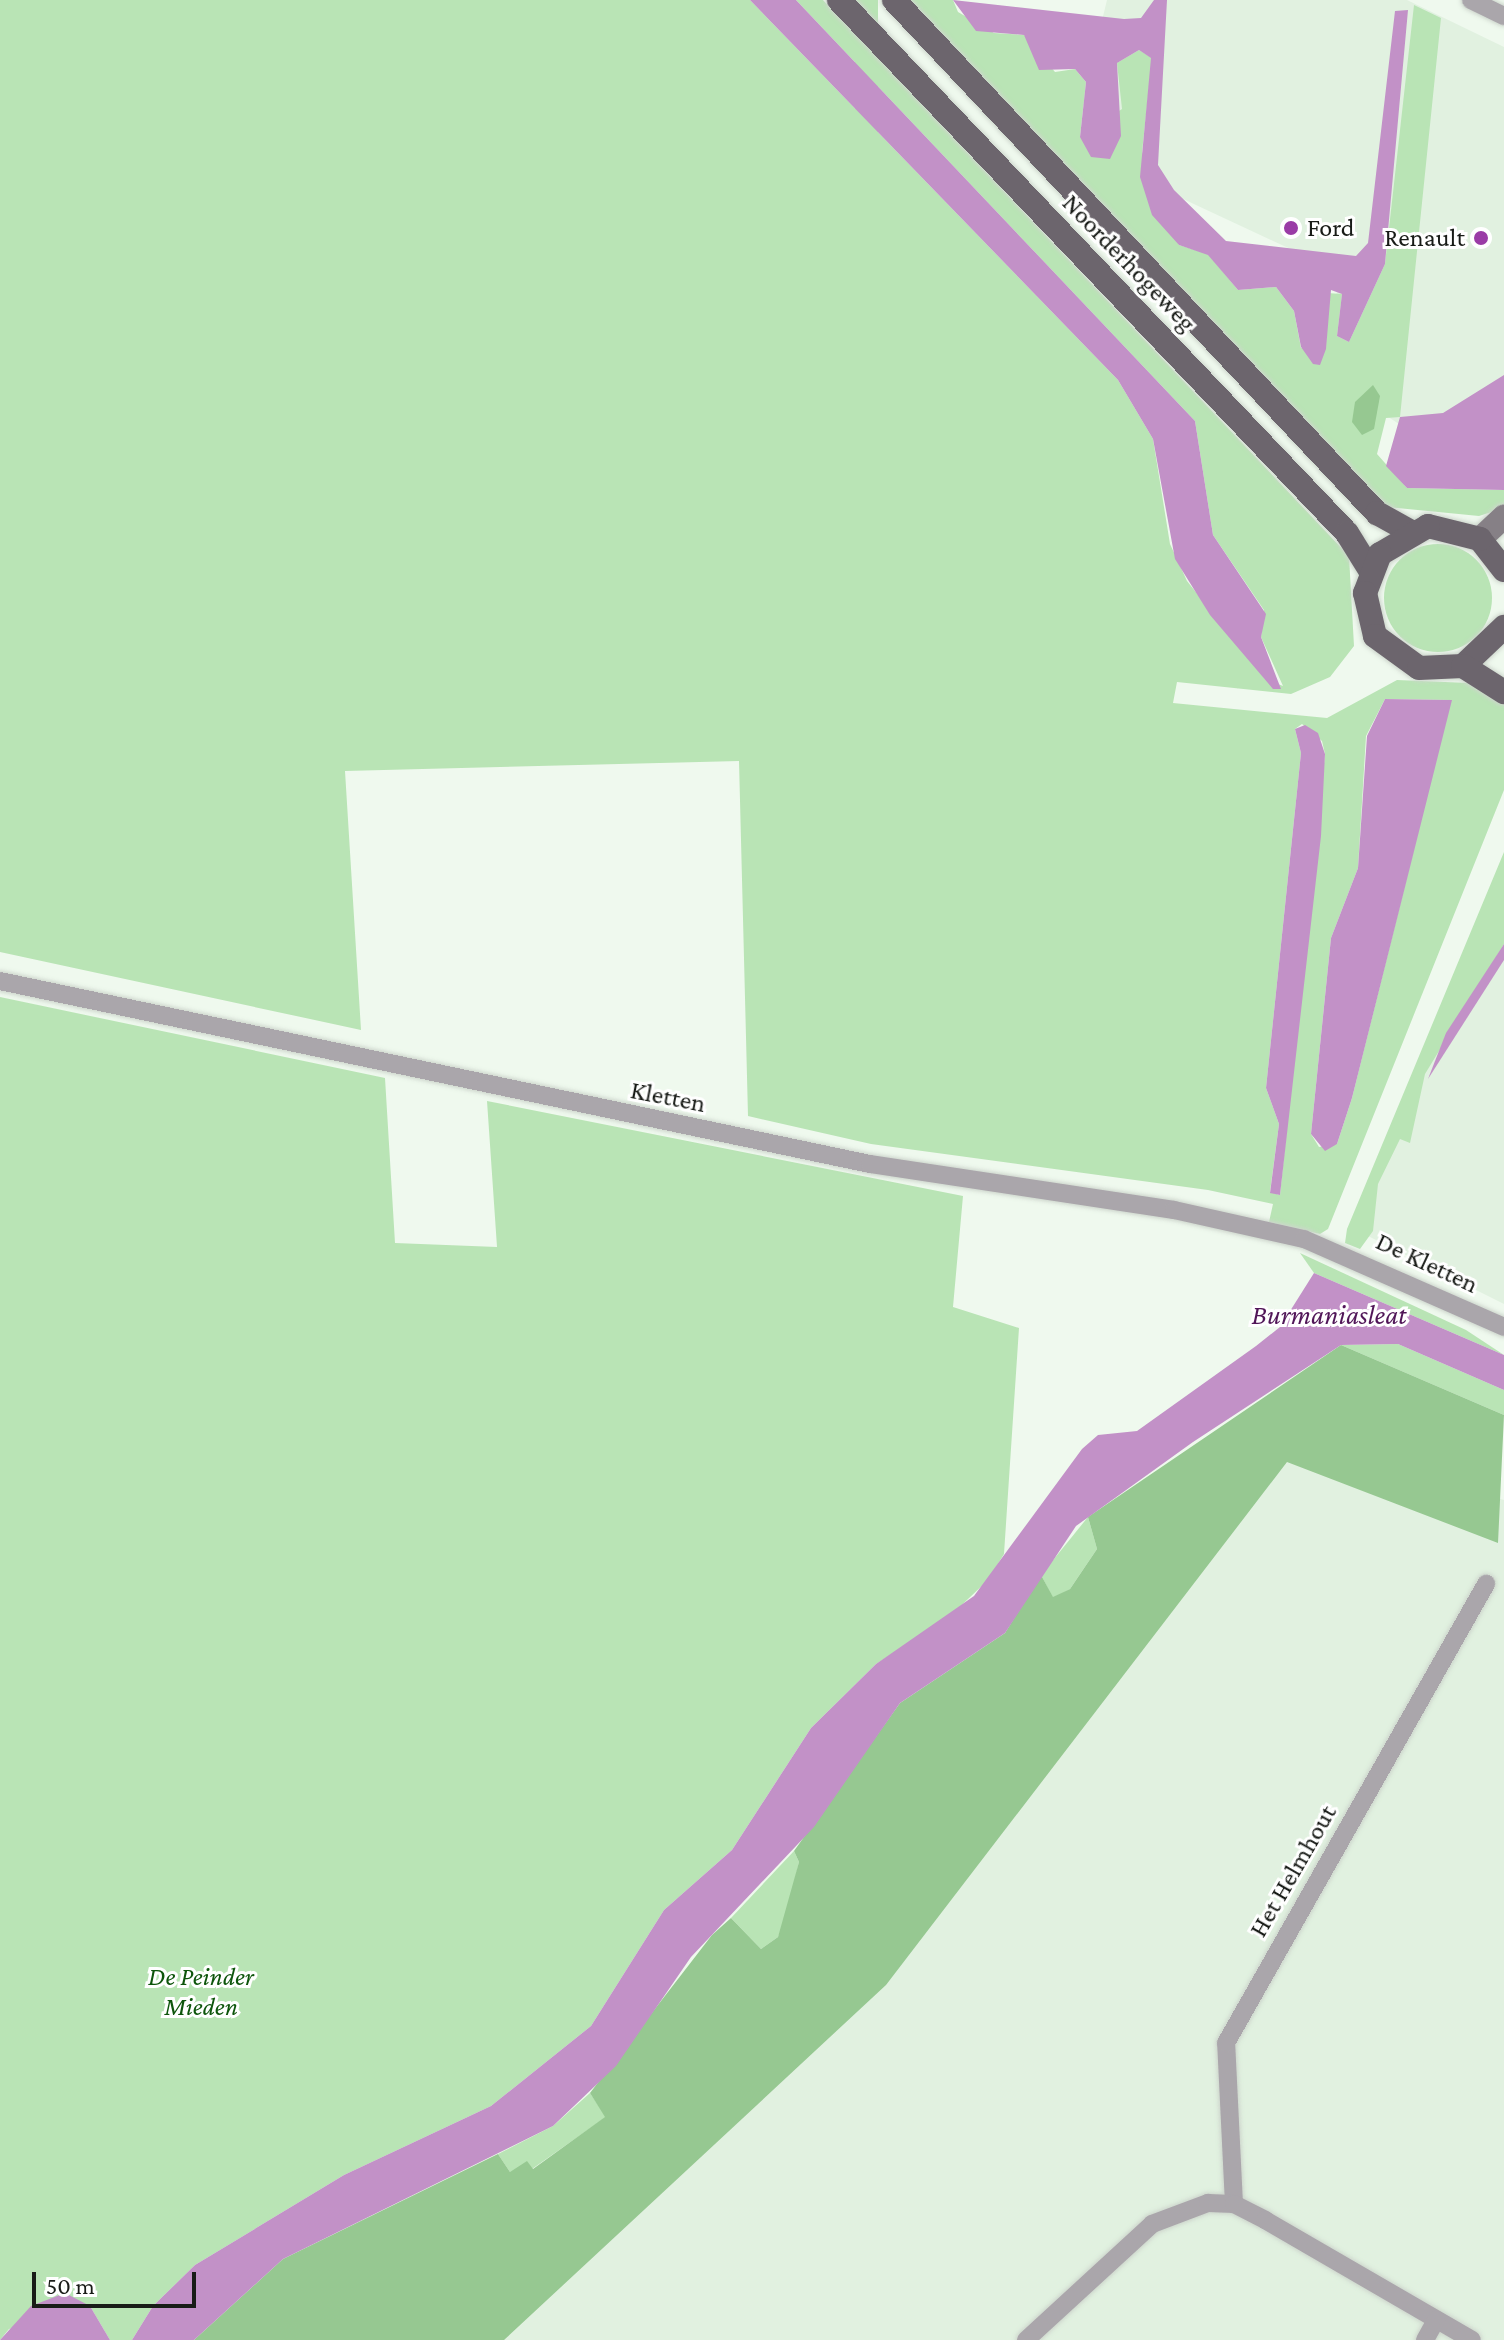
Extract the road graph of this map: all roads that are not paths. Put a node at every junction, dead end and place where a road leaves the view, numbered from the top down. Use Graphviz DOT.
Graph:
graph roads {
  1 [pos="839,0"];
  2 [pos="894,0"];
  3 [pos="1471,0"];
  4 [pos="1504,16"];
  5 [pos="1504,517"];
  6 [pos="1410,531"];
  7 [pos="1480,539"];
  8 [pos="1502,561"];
  9 [pos="1370,570"];
  10 [pos="1504,627"];
  11 [pos="1463,666"];
  12 [pos="1504,692"];
  13 [pos="0,981"];
  14 [pos="1328,1246"];
  15 [pos="1504,1327"];
  16 [pos="1486,1584"];
  17 [pos="1234,2204"];
  18 [pos="1436,2320"];
  19 [pos="1026,2340"];
  20 [pos="1425,2340"];
  21 [pos="1472,2340"];
  1 -- 9 [label="main road, Noorderhogeweg"];
  2 -- 6 [label="main road, Noorderhogeweg"];
  3 -- 4 [label="street"];
  5 -- 7 [label="main road"];
  6 -- 7 [label="main road"];
  6 -- 9 [label="main road"];
  7 -- 8 [label="main road"];
  9 -- 11 [label="main road"];
  10 -- 11 [label="main road"];
  11 -- 12 [label="main road"];
  13 -- 14 [label="street, Kletten"];
  14 -- 15 [label="street, De Kletten"];
  16 -- 17 [label="street, Het Helmhout"];
  17 -- 18 [label="street"];
  17 -- 19 [label="street"];
  18 -- 20 [label="street"];
  18 -- 21 [label="street"];
}
